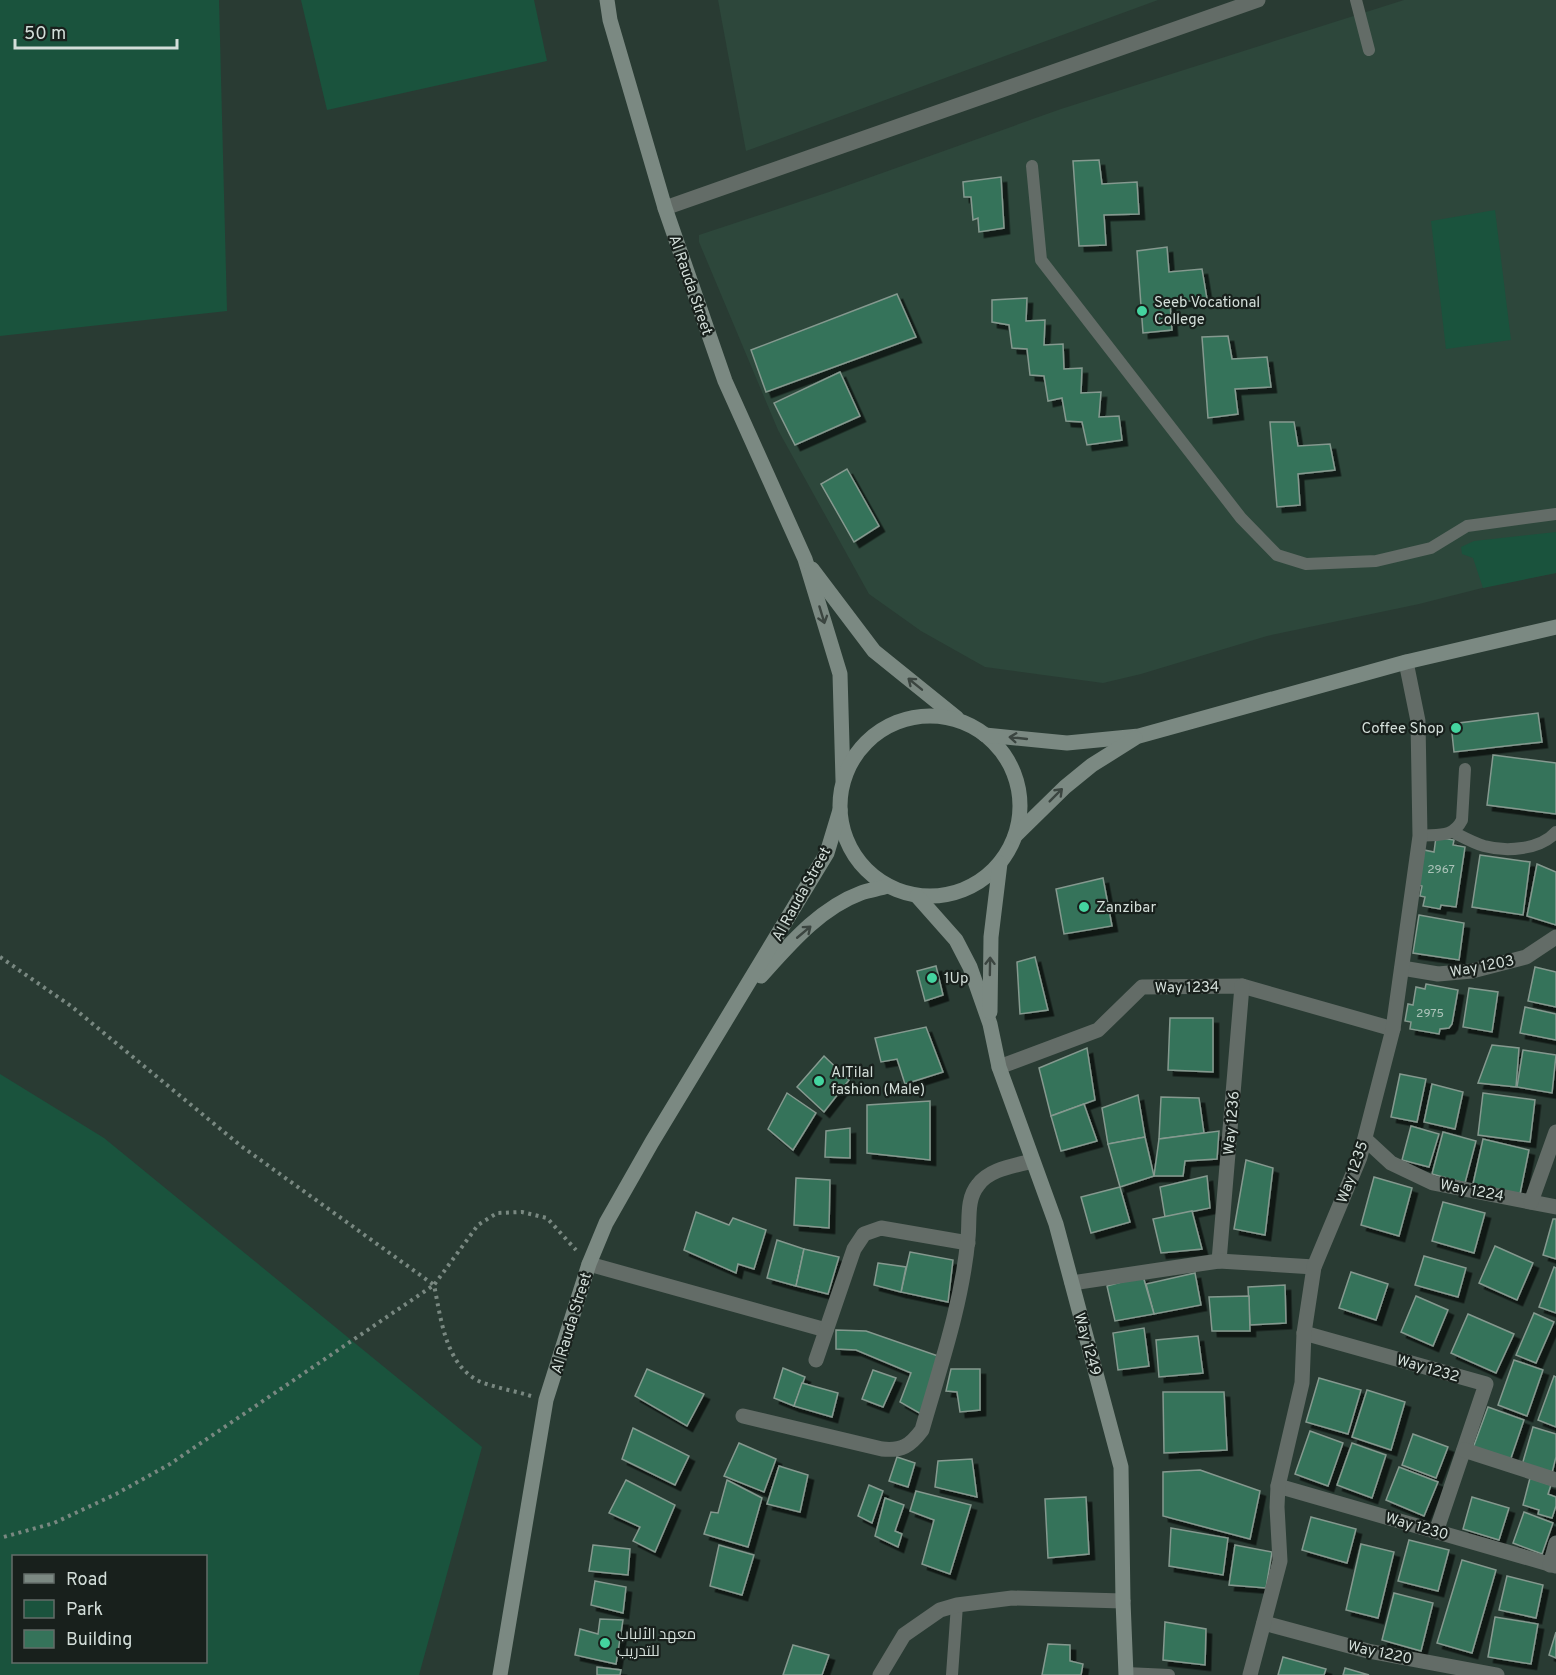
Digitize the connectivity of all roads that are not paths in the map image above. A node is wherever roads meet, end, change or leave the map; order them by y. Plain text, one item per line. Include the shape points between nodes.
1 (607, 0) edge
2 (1258, 0) edge
3 (1356, 0) edge
4 (1369, 50) dead end
5 (1032, 166) dead end
6 (665, 208) junction
7 (1556, 514) edge
8 (805, 559) junction
9 (1556, 627) edge
10 (1406, 662) junction
11 (960, 721) junction
12 (985, 735) junction
13 (1139, 736) junction
14 (1465, 769) dead end
15 (843, 780) junction
16 (840, 810) junction
17 (1556, 831) edge
18 (1454, 832) junction
19 (1015, 836) junction
20 (1420, 836) junction
21 (1000, 863) junction
22 (888, 886) junction
23 (917, 896) junction
24 (1556, 937) edge
25 (1402, 968) junction
26 (1242, 986) junction
27 (736, 1006) junction
28 (990, 1024) junction
29 (1393, 1029) junction
30 (999, 1067) junction
31 (1556, 1132) edge
32 (1365, 1139) junction
33 (1032, 1161) junction
34 (1531, 1202) junction
35 (1556, 1207) edge
36 (968, 1243) junction
37 (1219, 1261) junction
38 (589, 1264) junction
39 (1314, 1267) junction
40 (1072, 1282) junction
41 (826, 1330) junction
42 (1304, 1333) junction
43 (816, 1360) dead end
44 (743, 1416) dead end
45 (1464, 1450) junction
46 (1556, 1480) edge
47 (1278, 1486) junction
48 (1436, 1532) junction
49 (1556, 1543) edge
50 (1553, 1566) edge
51 (1123, 1601) junction
52 (957, 1605) junction
53 (1264, 1623) junction
54 (1126, 1674) edge
55 (500, 1675) edge
56 (880, 1675) edge
57 (952, 1675) edge
58 (1169, 1675) edge
59 (1250, 1675) edge
60 (1497, 1675) edge

1 - 6 main road, Al Rauda Street
2 - 6 street
3 - 4 lane
5 - 7 lane via 1041,260 1241,518 1277,555 1306,564 1376,561 1431,548 1467,526
6 - 8 main road, Al Rauda Street via 724,381
11 -> 8 main road, Al Rauda Street via 874,651
8 -> 15 main road, Al Rauda Street via 840,674
9 - 10 main road
10 - 13 main road
10 - 20 street, Way 1235 via 1418,721
11 - 12 main road
11 - 15 main road via 933,715 905,719 879,731 857,752
13 -> 12 main road via 1067,743
12 - 19 main road via 1004,755 1016,781 1020,808
19 -> 13 main road via 1092,765
14 - 18 lane via 1462,820
15 - 16 main road
16 - 22 main road via 847,841 863,867
16 - 27 main road, Al Rauda Street via 826,853
17 - 18 lane via 1542,842 1507,850 1483,846
18 - 20 lane
19 - 21 main road
20 - 25 street, Way 1235
21 - 23 main road via 977,884 948,895
28 -> 21 main road, Way 1249 via 991,937
22 - 23 main road
27 -> 22 main road, Al Rauda Street via 791,943 833,907
23 - 28 main road, Way 1249 via 956,940
24 - 25 street, Way 1203 via 1526,957 1472,970 1438,974
25 - 29 street, Way 1235
26 - 29 street, Way 1234
26 - 30 street, Way 1234 via 1142,987 1098,1030
26 - 37 street, Way 1236
27 - 38 main road, Al Rauda Street via 640,1162 606,1223
28 - 30 main road, Way 1249
29 - 32 street, Way 1235
30 - 33 main road, Way 1249
31 - 34 street
32 - 34 street, Way 1224 via 1391,1163 1433,1183
32 - 39 street, Way 1235
33 - 36 street via 993,1173 978,1184 970,1202
33 - 40 main road, Way 1249 via 1056,1224
34 - 35 street, Way 1224
36 - 41 street via 881,1228 864,1234 854,1249
36 - 44 street via 956,1315 922,1431 912,1444 895,1450 882,1449
37 - 39 street
37 - 40 street
38 - 41 street
38 - 55 main road, Al Rauda Street via 546,1400
39 - 42 street, Way 1235
40 - 51 main road, Way 1249 via 1121,1467
41 - 43 street
42 - 45 street, Way 1232 via 1486,1384
42 - 47 street, Way 1235 via 1302,1383
45 - 46 street
45 - 48 street, Way 1232
47 - 48 street, Way 1230
47 - 53 street, Way 1235 via 1280,1561
48 - 50 street, Way 1230
49 - 50 street
51 - 52 street via 1012,1598
51 - 54 main road, Way 1249
52 - 56 street via 940,1610 904,1635
52 - 57 lane
53 - 59 street, Way 1235
53 - 60 street, Way 1220 via 1368,1651
54 - 58 lane

